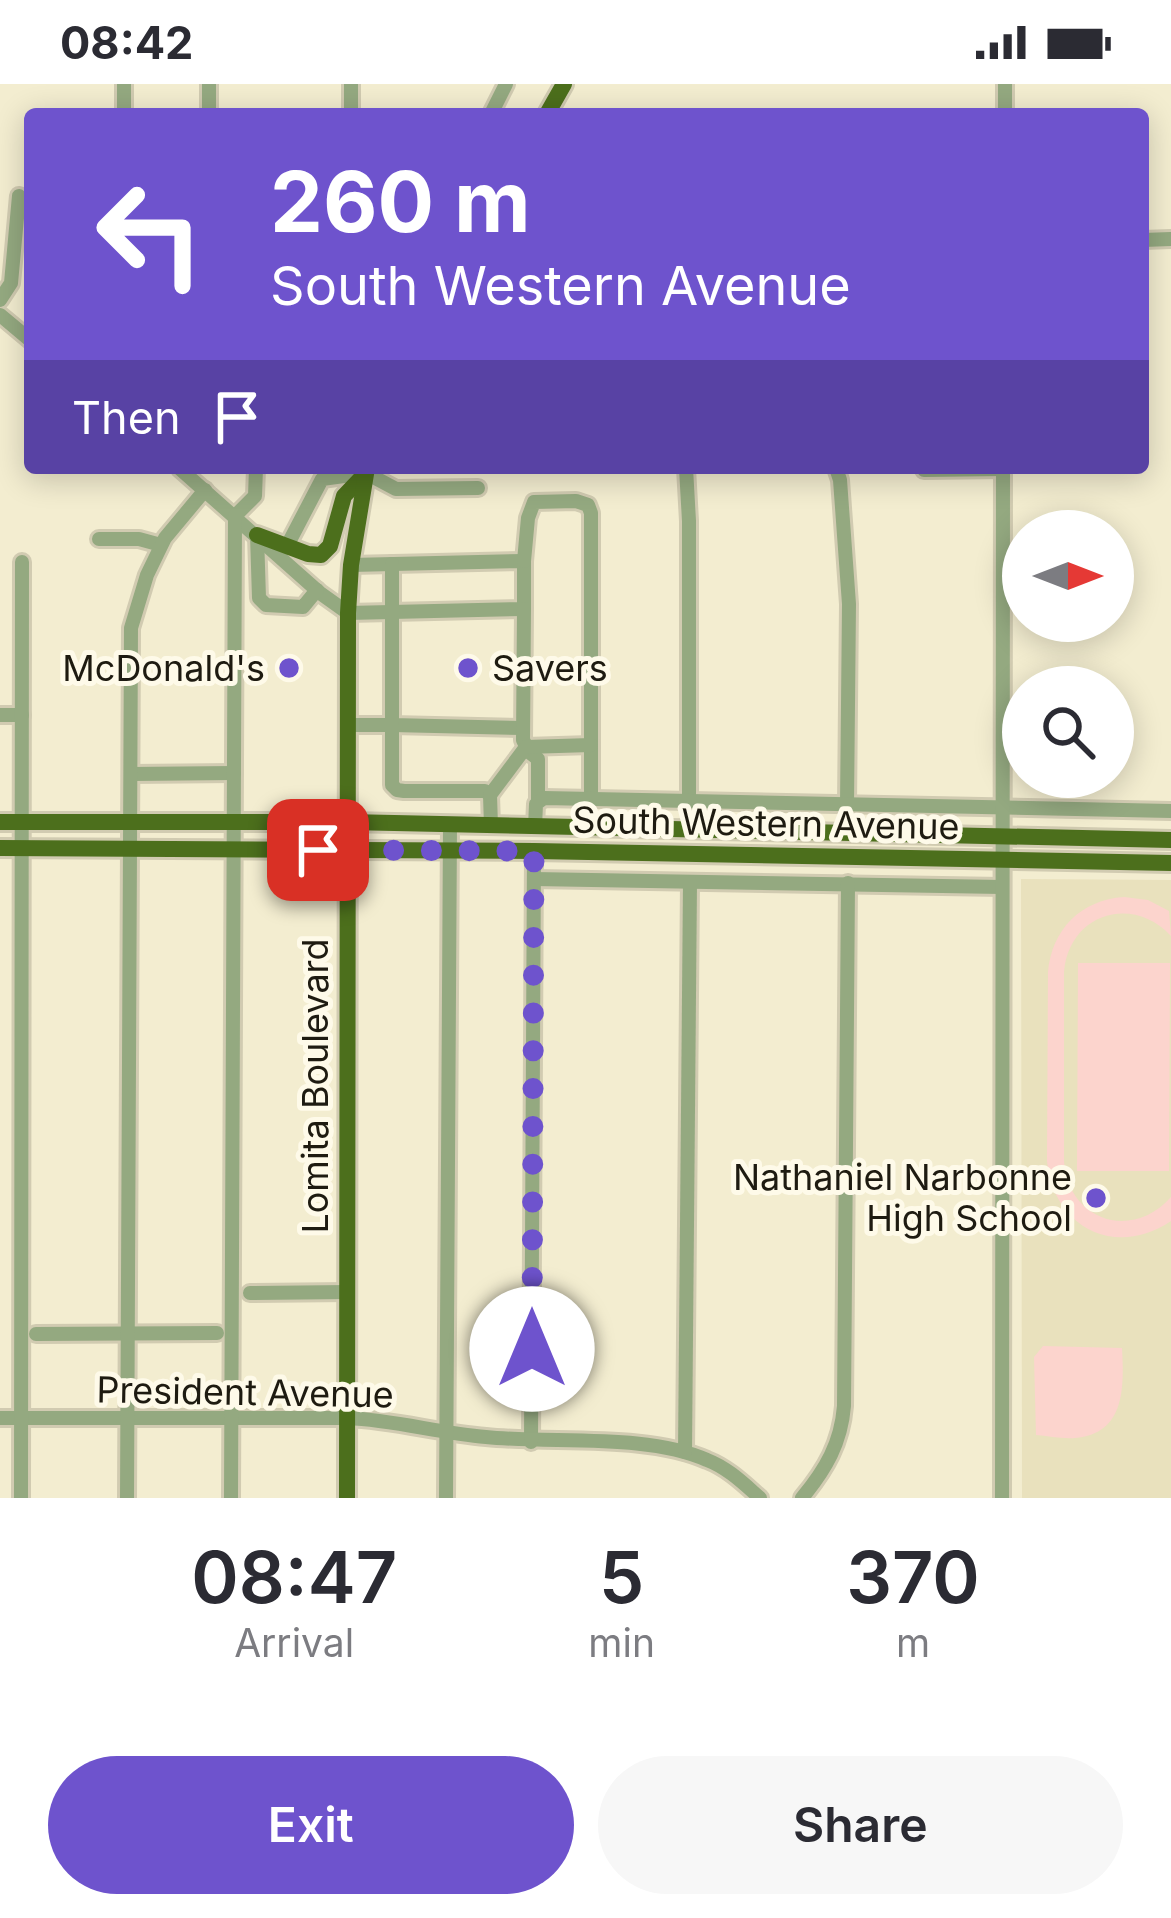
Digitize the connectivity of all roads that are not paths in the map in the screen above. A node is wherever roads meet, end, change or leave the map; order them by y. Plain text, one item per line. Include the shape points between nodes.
1 (19, 196) dead end
2 (0, 300) edge
3 (0, 315) edge
4 (24, 335) edge
5 (188, 474) edge
6 (256, 474) edge
7 (350, 474) edge
8 (364, 474) edge
9 (366, 474) edge
10 (372, 474) edge
11 (686, 474) edge
12 (838, 474) edge
13 (1003, 474) edge
14 (478, 488) dead end
15 (205, 490) junction
16 (235, 516) junction
17 (257, 535) junction
18 (99, 539) dead end
19 (161, 545) junction
20 (287, 546) junction
21 (524, 561) junction
22 (22, 562) dead end
23 (392, 564) junction
24 (351, 565) junction
25 (317, 590) junction
26 (524, 609) junction
27 (392, 612) junction
28 (348, 613) junction
29 (0, 715) edge
30 (22, 715) junction
31 (348, 725) junction
32 (392, 725) junction
33 (523, 728) junction
34 (591, 745) junction
35 (526, 747) junction
36 (234, 773) junction
37 (131, 774) junction
38 (490, 795) junction
39 (591, 799) junction
40 (538, 801) junction
41 (689, 802) junction
42 (847, 805) junction
43 (1003, 807) junction
44 (1171, 811) edge
45 (0, 822) edge
46 (22, 822) junction
47 (348, 822) junction
48 (234, 823) junction
49 (130, 824) junction
50 (450, 825) junction
51 (491, 826) junction
52 (535, 827) junction
53 (1002, 836) junction
54 (1171, 840) edge
55 (0, 848) edge
56 (22, 848) junction
57 (130, 848) junction
58 (234, 849) junction
59 (348, 850) junction
60 (450, 850) junction
61 (534, 851) junction
62 (1002, 861) junction
63 (1171, 863) edge
64 (534, 879) junction
65 (690, 881) junction
66 (848, 884) junction
67 (1002, 887) junction
68 (348, 1292) junction
69 (250, 1293) dead end
70 (218, 1333) dead end
71 (36, 1334) dead end
72 (128, 1334) junction
73 (0, 1418) edge
74 (21, 1418) junction
75 (128, 1418) junction
76 (232, 1418) junction
77 (348, 1418) junction
78 (447, 1434) junction
79 (531, 1442) junction
80 (685, 1452) junction
81 (347, 1492) edge
82 (20, 1498) edge
83 (128, 1498) edge
84 (231, 1498) edge
85 (446, 1498) edge
86 (760, 1498) edge
87 (802, 1498) edge
88 (1003, 1498) edge

1 - 2 street via 11,283
3 - 4 street
5 - 15 street
6 - 16 street via 255,496
7 - 20 street via 322,479
8 - 20 main road via 344,496 326,552
9 - 24 main road, Lomita Boulevard
10 - 14 street via 397,489
11 - 41 street
12 - 42 street via 849,604
13 - 43 street
15 - 16 street
15 - 19 street
16 - 17 street
16 - 36 street
17 - 20 main road
17 - 25 street
17 - 25 street via 259,598 303,607
18 - 19 street
19 - 37 street via 131,628
21 - 23 street
21 - 26 street
21 - 34 street via 534,502 588,505
22 - 30 street
23 - 24 street
23 - 27 street
24 - 28 main road, Lomita Boulevard
25 - 28 street
26 - 27 street
26 - 33 street
27 - 28 street
27 - 32 street
28 - 31 main road, Lomita Boulevard
29 - 30 street
30 - 46 street
31 - 32 street
31 - 47 main road, Lomita Boulevard
32 - 33 street
32 - 38 street via 397,790
33 - 35 street
34 - 35 street
34 - 39 street
35 - 38 street
35 - 40 street via 538,759
36 - 37 street
36 - 48 street
37 - 49 street
38 - 51 street
39 - 40 street, South Western Avenue
39 - 41 street, South Western Avenue
40 - 52 street, South Western Avenue
41 - 42 street, South Western Avenue
42 - 43 street, South Western Avenue
43 - 44 street, South Western Avenue
43 - 53 street
45 - 46 main road, South Western Avenue
46 - 49 main road, South Western Avenue
46 - 56 street
47 - 48 main road, South Western Avenue
47 - 50 main road, South Western Avenue
47 - 59 main road, Lomita Boulevard
48 - 49 main road, South Western Avenue
48 - 58 street
49 - 57 street
50 - 51 main road, South Western Avenue
50 - 60 street
51 - 52 main road, South Western Avenue
52 - 53 main road, South Western Avenue
53 - 54 main road, South Western Avenue
53 - 62 street
55 - 56 main road, South Western Avenue
56 - 57 main road, South Western Avenue
56 - 74 street
57 - 58 main road, South Western Avenue
57 - 72 street
58 - 59 main road, South Western Avenue
58 - 76 street
59 - 60 main road, South Western Avenue
59 - 68 main road, Lomita Boulevard
60 - 61 main road, South Western Avenue
60 - 78 street
61 - 62 main road, South Western Avenue
61 - 64 street
62 - 63 main road, South Western Avenue
62 - 67 street
64 - 65 street, South Western Avenue
64 - 79 street
65 - 66 street, South Western Avenue
65 - 80 street
66 - 67 street, South Western Avenue
66 - 87 street via 844,1406 838,1443
67 - 88 street
68 - 69 street
68 - 77 main road, Lomita Boulevard
70 - 72 street
71 - 72 street
72 - 75 street
73 - 74 street, President Avenue
74 - 75 street, President Avenue
74 - 82 street
75 - 76 street, President Avenue
75 - 83 street
76 - 77 street, President Avenue
76 - 84 street
77 - 78 street, President Avenue
77 - 81 main road, Lomita Boulevard
78 - 79 street, President Avenue
78 - 85 street
79 - 80 street, President Avenue
80 - 86 street, President Avenue via 724,1468

